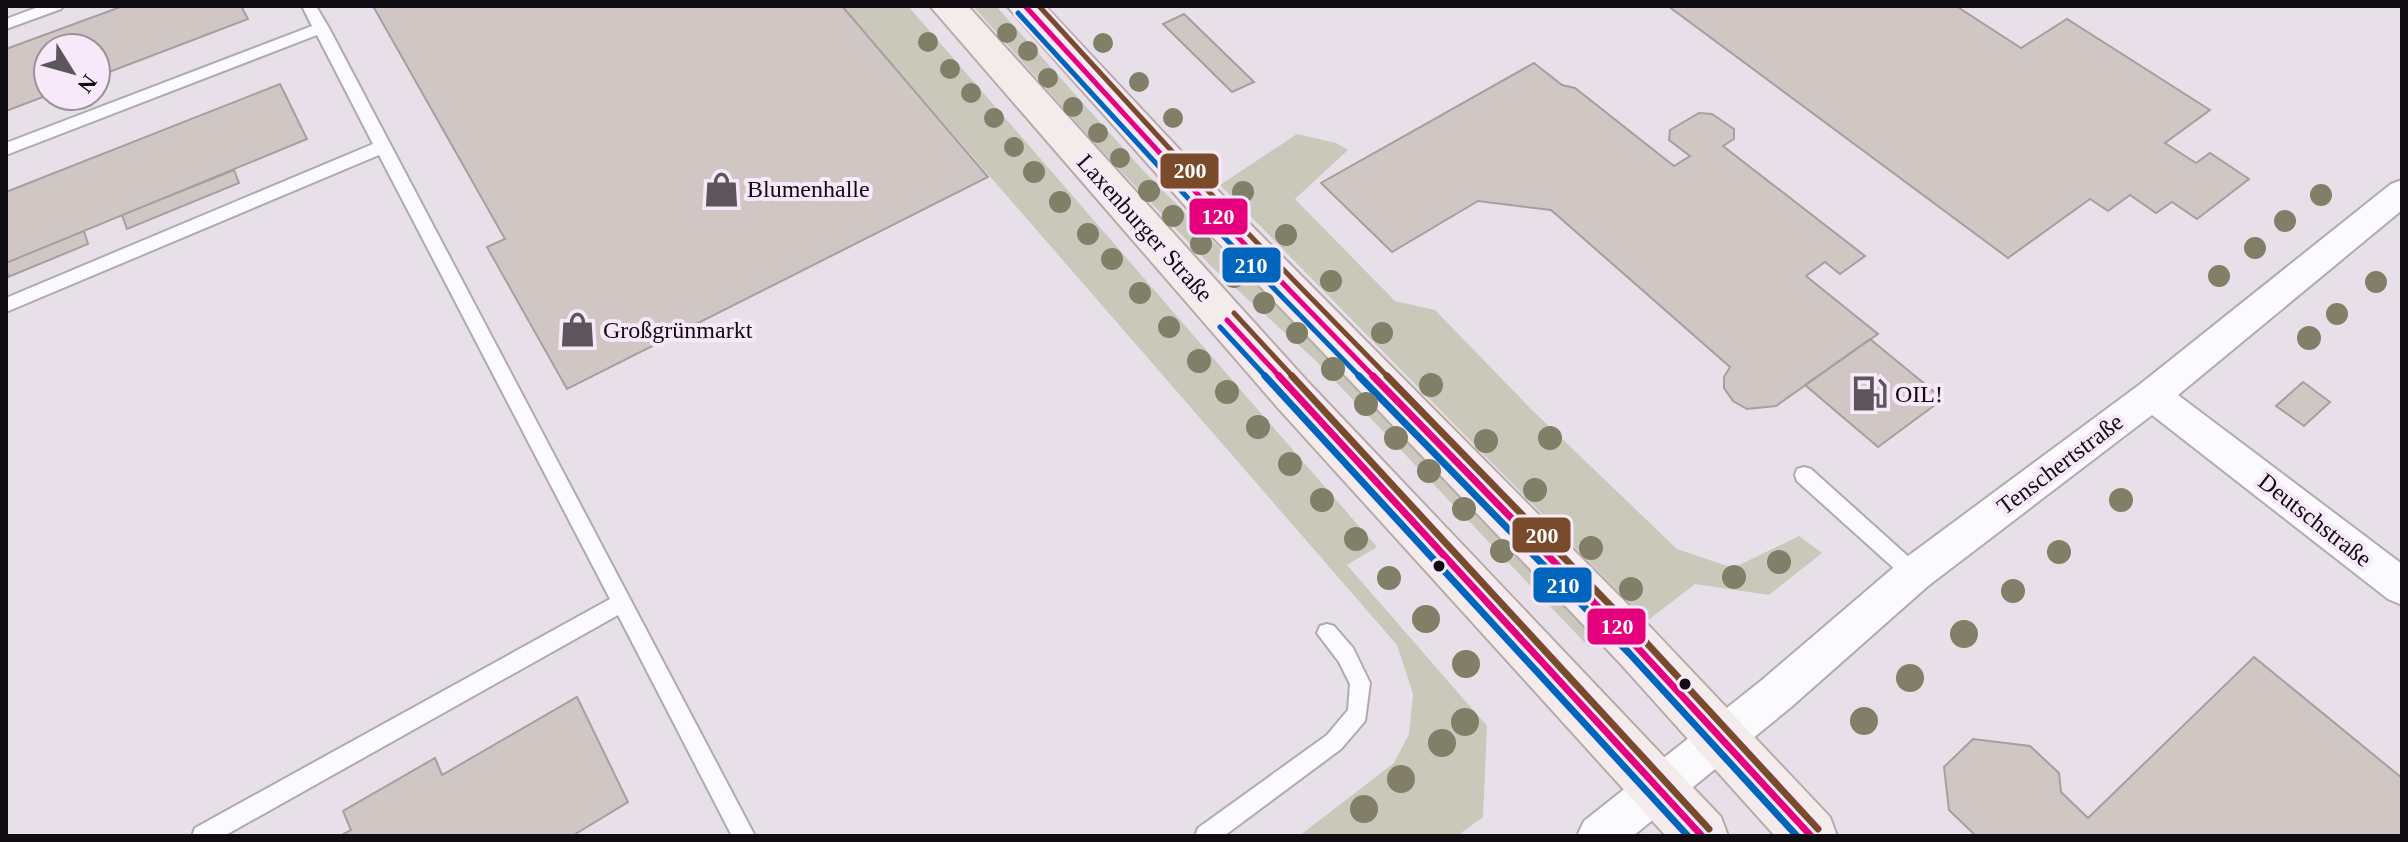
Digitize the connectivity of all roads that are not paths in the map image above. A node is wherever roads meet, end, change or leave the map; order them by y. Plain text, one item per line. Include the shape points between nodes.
1 (56, 6) edge
2 (309, 6) edge
3 (948, 6) edge
4 (1025, 6) edge
5 (6, 24) edge
6 (322, 28) junction
7 (384, 146) junction
8 (6, 149) edge
9 (2402, 192) edge
10 (6, 305) edge
11 (2152, 395) junction
12 (1804, 475) dead end
13 (1914, 574) junction
14 (2402, 587) edge
15 (623, 602) junction
16 (1327, 633) dead end
17 (1720, 738) junction
18 (1657, 788) junction
19 (736, 833) edge
20 (203, 836) edge
21 (1206, 836) edge
22 (1599, 836) edge
23 (1702, 836) edge
24 (1811, 836) edge

1 - 5 lane
2 - 6 lane
3 - 18 main road, Laxenburger Straße via 1293,395
4 - 17 main road via 1226,225
6 - 7 lane
6 - 8 lane
7 - 10 lane
7 - 15 lane
9 - 11 street, Tenschertstraße
11 - 13 street, Tenschertstraße
11 - 14 street, Deutschstraße
12 - 13 lane
13 - 17 street, Tenschertstraße
15 - 19 lane
15 - 20 lane
16 - 21 lane via 1360,683 1358,714 1334,742
17 - 18 street, Tenschertstraße
17 - 24 main road
18 - 22 street, Tenschertstraße
18 - 23 main road, Laxenburger Straße

